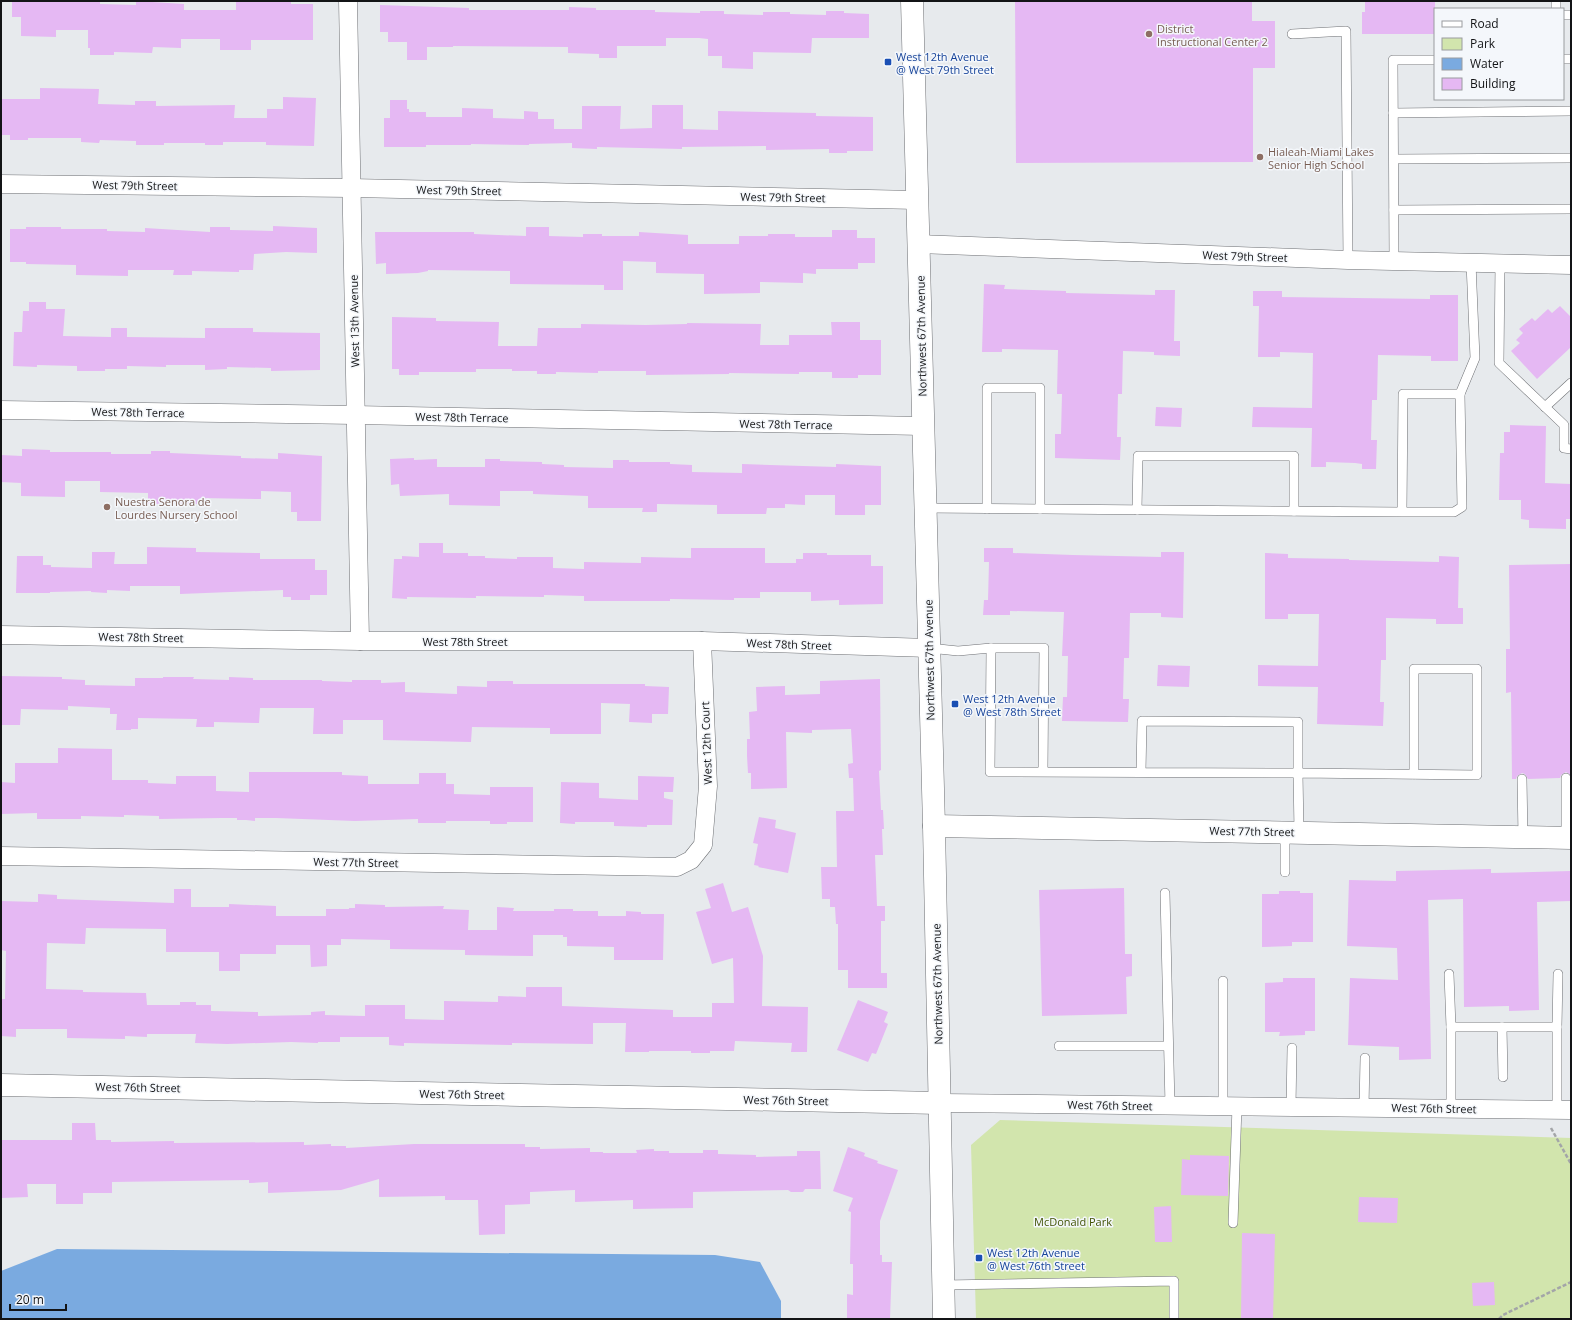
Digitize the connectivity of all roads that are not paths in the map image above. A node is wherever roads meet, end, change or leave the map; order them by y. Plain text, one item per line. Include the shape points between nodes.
1 (348, 1) edge
2 (912, 1) edge
3 (1292, 34) dead end
4 (1434, 60) edge
5 (1571, 111) edge
6 (1393, 113) junction
7 (1571, 158) edge
8 (1394, 159) junction
9 (1, 184) edge
10 (351, 188) junction
11 (917, 200) junction
12 (1571, 209) edge
13 (1394, 210) junction
14 (918, 244) junction
15 (1348, 260) junction
16 (1394, 261) junction
17 (1471, 262) junction
18 (1500, 263) junction
19 (1571, 264) edge
20 (1571, 383) edge
21 (1460, 394) junction
22 (1546, 407) junction
23 (1, 410) edge
24 (356, 415) junction
25 (923, 426) junction
26 (1571, 449) edge
27 (925, 508) junction
28 (988, 509) junction
29 (1040, 509) junction
30 (1138, 510) junction
31 (1294, 511) junction
32 (1402, 512) junction
33 (1, 635) edge
34 (360, 641) junction
35 (702, 641) junction
36 (929, 648) junction
37 (991, 648) junction
38 (1043, 772) junction
39 (1141, 772) junction
40 (1298, 773) junction
41 (1414, 775) junction
42 (1566, 778) dead end
43 (1522, 779) dead end
44 (934, 826) junction
45 (1292, 832) junction
46 (1523, 836) junction
47 (1569, 838) edge
48 (703, 845) joint
49 (1, 856) edge
50 (1285, 872) dead end
51 (1165, 893) dead end
52 (1449, 974) dead end
53 (1558, 974) dead end
54 (1223, 981) dead end
55 (1451, 1027) junction
56 (1502, 1027) junction
57 (1557, 1027) junction
58 (1059, 1046) dead end
59 (1168, 1046) junction
60 (1292, 1048) dead end
61 (1365, 1058) dead end
62 (1503, 1077) dead end
63 (1, 1085) edge
64 (940, 1103) junction
65 (1170, 1106) junction
66 (1230, 1106) junction
67 (1291, 1107) junction
68 (1364, 1108) junction
69 (1451, 1108) junction
70 (1556, 1110) edge
71 (1233, 1223) dead end
72 (943, 1285) junction
73 (944, 1319) edge
74 (1174, 1319) edge

1 - 10 street, West 13th Avenue
2 - 11 street, Northwest 67th Avenue
3 - 15 lane via 1346,31
4 - 6 lane via 1393,60
5 - 6 lane
6 - 8 lane
7 - 8 lane
8 - 13 lane
9 - 10 street, West 79th Street
10 - 11 street, West 79th Street
10 - 24 street, West 13th Avenue
11 - 14 street, Northwest 67th Avenue
12 - 13 lane
13 - 16 lane
14 - 15 street, West 79th Street
14 - 25 street, Northwest 67th Avenue
15 - 16 street, West 79th Street
16 - 17 street, West 79th Street
17 - 18 street, West 79th Street
17 - 21 lane via 1475,358
18 - 19 street, West 79th Street
18 - 22 lane via 1499,363
20 - 22 lane
21 - 32 lane via 1462,507 1454,512
21 - 32 lane via 1403,394
22 - 26 lane via 1564,425 1564,448
23 - 24 street, West 78th Terrace
24 - 25 street, West 78th Terrace
24 - 34 street, West 13th Avenue
25 - 27 street, Northwest 67th Avenue
27 - 28 lane
27 - 36 street, Northwest 67th Avenue
28 - 29 lane
28 - 29 lane via 987,388 1040,388
29 - 30 lane
30 - 31 lane
30 - 31 lane via 1138,456 1294,456
31 - 32 lane
33 - 34 street, West 78th Street
34 - 35 street, West 78th Street
35 - 36 street, West 78th Street
35 - 48 street, West 12th Court via 708,786
36 - 37 lane via 958,651
36 - 44 street, Northwest 67th Avenue
37 - 38 lane via 990,772
37 - 38 lane via 1044,648
38 - 39 lane
39 - 40 lane
39 - 40 lane via 1142,721 1298,722
40 - 41 lane
40 - 45 lane
41 - 41 lane via 1477,774 1477,669 1414,669
42 - 47 lane
43 - 46 lane
44 - 45 street, West 77th Street
44 - 64 street, Northwest 67th Avenue
45 - 46 street, West 77th Street
45 - 50 lane
46 - 47 street, West 77th Street
48 - 49 street, West 77th Street via 691,860 677,867
51 - 59 lane
52 - 55 lane
53 - 57 lane
54 - 66 lane
55 - 56 lane
55 - 69 lane
56 - 57 lane
56 - 62 lane
57 - 70 lane
58 - 59 lane
59 - 65 lane
60 - 67 lane
61 - 68 lane
63 - 64 street, West 76th Street
64 - 65 street, West 76th Street
64 - 72 street, Northwest 67th Avenue
65 - 66 street, West 76th Street
66 - 67 street, West 76th Street
66 - 71 lane
67 - 68 street, West 76th Street
68 - 69 street, West 76th Street
69 - 70 street, West 76th Street
72 - 73 street, Northwest 67th Avenue
72 - 74 lane via 1174,1281

